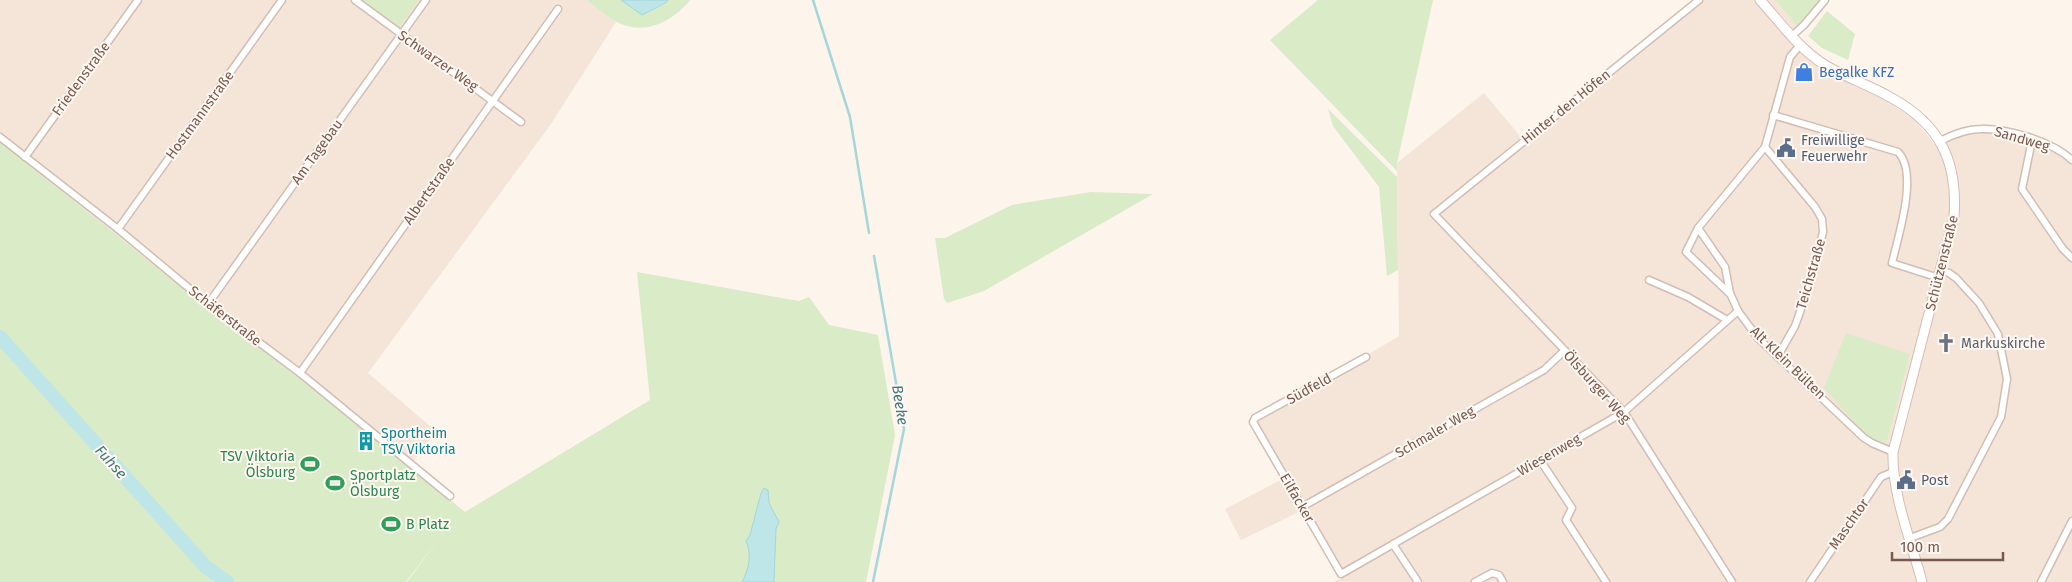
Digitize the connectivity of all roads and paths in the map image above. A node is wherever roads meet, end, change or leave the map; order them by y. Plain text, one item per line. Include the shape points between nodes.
1 (138, 0) edge
2 (282, 0) edge
3 (355, 0) edge
4 (426, 0) edge
5 (1699, 0) edge
6 (1760, 0) edge
7 (1825, 0) edge
8 (558, 9) dead end
9 (401, 35) junction
10 (1792, 36) junction
11 (1800, 45) junction
12 (494, 100) junction
13 (1773, 115) junction
14 (521, 122) dead end
15 (0, 137) edge
16 (2032, 140) junction
17 (1940, 141) junction
18 (1765, 147) junction
19 (25, 157) junction
20 (2072, 160) edge
21 (1434, 214) joint
22 (1698, 228) junction
23 (118, 229) junction
24 (2072, 258) edge
25 (1940, 274) junction
26 (1650, 280) dead end
27 (1730, 293) junction
28 (208, 304) junction
29 (1738, 311) junction
30 (1727, 320) junction
31 (1564, 351) junction
32 (1778, 356) junction
33 (1366, 357) dead end
34 (300, 373) junction
35 (1624, 412) junction
36 (1253, 422) joint
37 (1893, 452) junction
38 (1540, 460) junction
39 (1893, 472) junction
40 (450, 496) dead end
41 (1302, 508) junction
42 (2072, 521) edge
43 (1910, 538) junction
44 (1393, 544) junction
45 (1341, 574) joint
46 (1418, 582) edge
47 (1475, 582) edge
48 (1503, 582) edge
49 (1606, 582) edge
50 (1732, 582) edge
51 (1810, 582) edge
52 (1922, 582) edge
53 (2041, 582) edge

1 - 19 street, Friedenstraße
2 - 23 street, Hostmannstraße
3 - 9 street, Schwarzer Weg
4 - 9 street, Am Tagebau
5 - 21 street, Hinter den Höfen
6 - 10 street, Schützenstraße
7 - 10 street
8 - 12 street, Albertstraße
9 - 12 street, Schwarzer Weg
9 - 28 street, Am Tagebau
10 - 11 street, Schützenstraße
11 - 13 street via 1790,57
11 - 17 street, Schützenstraße via 1825,65 1913,111
12 - 14 street, Schwarzer Weg
12 - 34 street, Albertstraße
13 - 18 street
13 - 25 street via 1898,152 1907,165 1905,208 1892,263
15 - 19 street, Schäferstraße
16 - 17 street, Sandweg via 2005,131 1981,129
16 - 20 street, Sandweg via 2053,146
16 - 24 street via 2022,189
17 - 25 street, Schützenstraße via 1949,159 1956,194
18 - 22 street
18 - 32 street, Teichstraße via 1816,207 1822,218 1823,232 1795,326
19 - 23 street, Schäferstraße
21 - 31 street, Ölsburger Weg
22 - 27 street, Alt Klein Bülten via 1724,267
22 - 27 street via 1686,252
23 - 28 street, Schäferstraße
25 - 37 street, Schützenstraße
25 - 43 street via 1949,272 1979,303 1998,334 2007,379 2001,418 1948,519 1940,527
26 - 30 street
27 - 29 street, Alt Klein Bülten
28 - 34 street, Schäferstraße
29 - 30 street, Wiesenweg
29 - 32 street, Alt Klein Bülten via 1758,338
30 - 35 street, Wiesenweg
31 - 35 street, Ölsburger Weg
31 - 41 street, Schmaler Weg via 1544,370
32 - 37 street, Alt Klein Bülten via 1864,438
33 - 36 street, Südfeld
34 - 40 street, Schäferstraße
35 - 38 street, Wiesenweg
35 - 50 street, Ölsburger Weg
36 - 41 street, Eilfacker
37 - 39 street, Schützenstraße
38 - 44 street, Wiesenweg
38 - 49 street via 1572,508 1566,520
39 - 43 street, Schützenstraße
39 - 51 street, Maschtor via 1881,477
41 - 45 street, Eilfacker
42 - 53 street
43 - 52 street, Schützenstraße
44 - 45 street, Wiesenweg
44 - 46 street
47 - 48 street via 1492,572

